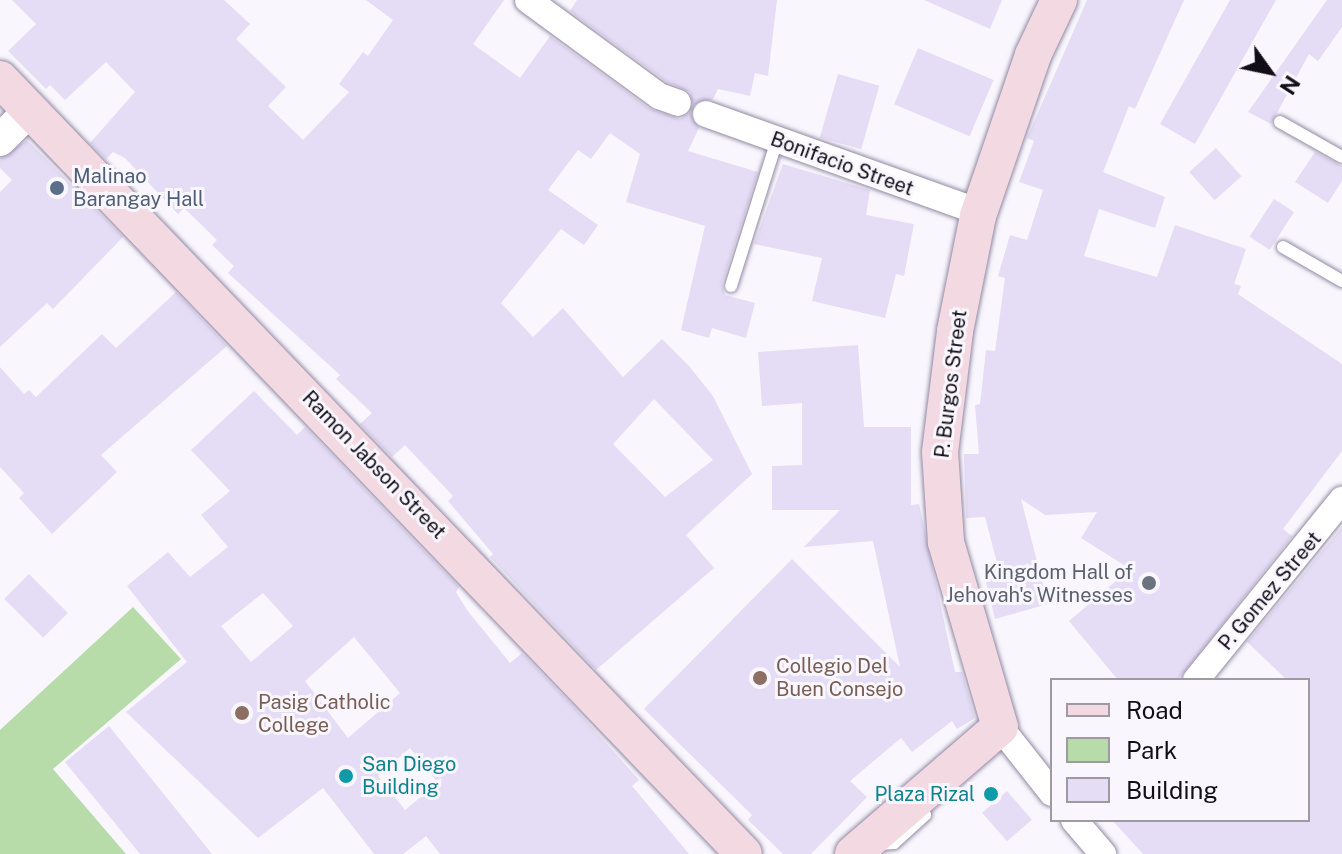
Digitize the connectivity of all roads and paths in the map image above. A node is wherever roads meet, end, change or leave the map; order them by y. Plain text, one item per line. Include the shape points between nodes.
1 (528, 0) edge
2 (1059, 0) edge
3 (0, 79) edge
4 (678, 103) dead end
5 (30, 110) junction
6 (706, 114) dead end
7 (1280, 122) dead end
8 (0, 140) edge
9 (777, 140) junction
10 (1342, 157) edge
11 (979, 212) junction
12 (1283, 247) dead end
13 (1342, 281) edge
14 (731, 286) dead end
15 (1342, 500) edge
16 (1198, 678) edge
17 (1000, 727) junction
18 (1050, 790) edge
19 (933, 808) dead end
20 (1076, 822) edge
21 (861, 847) edge
22 (744, 854) edge
23 (1103, 854) edge

1 - 4 street via 659,96
2 - 11 main road, P. Burgos Street via 1033,55
3 - 5 main road, Ramon Jabson Street
5 - 8 street
5 - 22 main road, Ramon Jabson Street
6 - 9 street, Bonifacio Street
7 - 10 lane
9 - 11 street, Bonifacio Street
9 - 14 lane
11 - 17 main road, P. Burgos Street via 955,331 940,452 946,542
12 - 13 lane
15 - 16 street, P. Gomez Street
17 - 18 street
17 - 21 main road via 946,784
19 - 21 lane via 894,843
20 - 23 street

